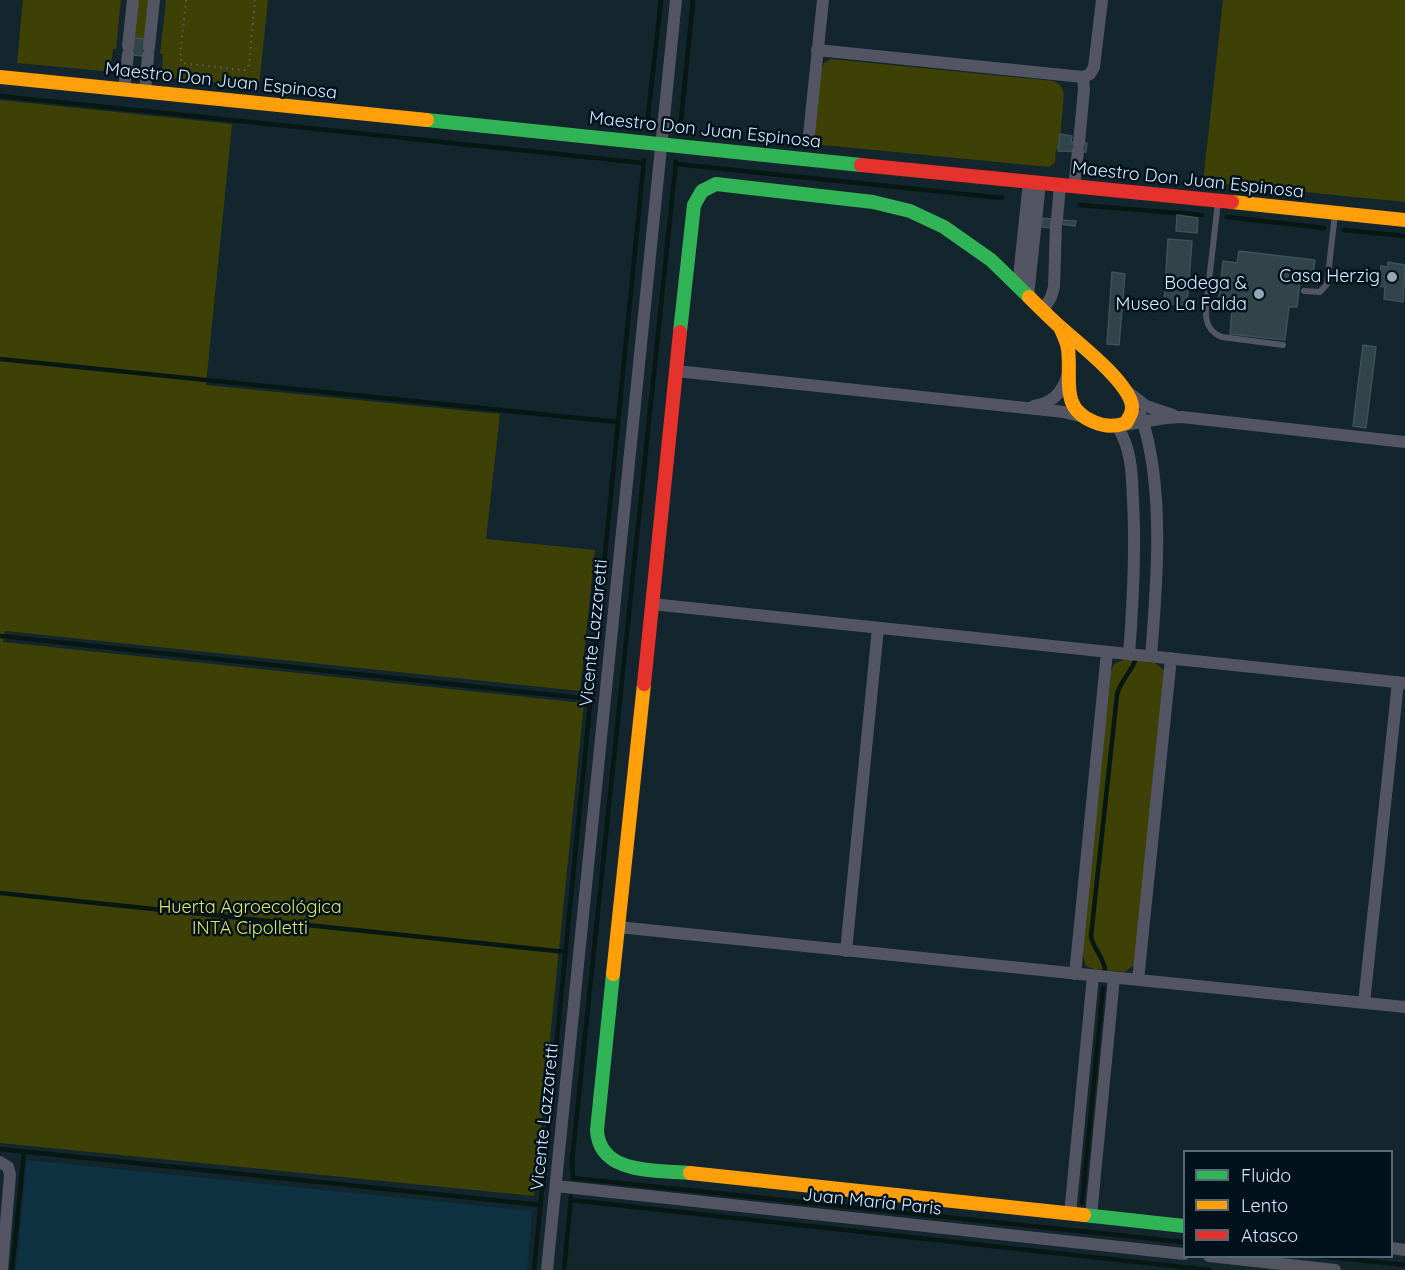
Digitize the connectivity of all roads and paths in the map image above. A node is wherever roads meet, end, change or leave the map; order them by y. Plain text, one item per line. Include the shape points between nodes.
1 (133, 0) edge
2 (154, 0) edge
3 (186, 0) edge
4 (255, 0) edge
5 (676, 0) edge
6 (823, 0) edge
7 (1102, 0) edge
8 (818, 50) junction
9 (0, 77) edge
10 (1083, 77) junction
11 (124, 89) junction
12 (145, 91) junction
13 (809, 135) dead end
14 (662, 144) junction
15 (1034, 183) junction
16 (1067, 186) junction
17 (1218, 201) junction
18 (1335, 213) junction
19 (1405, 220) edge
20 (1023, 291) junction
21 (1304, 291) dead end
22 (1043, 310) junction
23 (1060, 327) junction
24 (1283, 345) dead end
25 (676, 370) junction
26 (1067, 377) junction
27 (1128, 395) junction
28 (1024, 408) junction
29 (1189, 418) junction
30 (1088, 419) junction
31 (1143, 422) junction
32 (1117, 426) junction
33 (1405, 442) edge
34 (652, 604) junction
35 (878, 628) junction
36 (1107, 652) junction
37 (1129, 654) junction
38 (1151, 656) junction
39 (1171, 658) junction
40 (1401, 683) edge
41 (618, 927) junction
42 (846, 951) junction
43 (1075, 974) junction
44 (1093, 976) junction
45 (1114, 978) junction
46 (1138, 980) junction
47 (1364, 1003) junction
48 (1405, 1007) edge
49 (0, 1162) edge
50 (556, 1186) junction
51 (1070, 1214) junction
52 (1091, 1216) junction
53 (1183, 1226) edge
54 (1183, 1254) edge
55 (1225, 1264) edge
56 (2, 1270) edge
57 (547, 1270) edge
58 (1335, 1270) edge

1 - 11 street
2 - 12 street
3 - 4 path via 182,63 241,70 249,64
5 - 14 street, Vicente Lazzaretti
6 - 8 street
7 - 10 street via 1094,67
8 - 10 street
8 - 13 street
9 - 11 street, Maestro Don Juan Espinosa
10 - 16 street via 1078,147
11 - 12 street, Maestro Don Juan Espinosa
12 - 14 street, Maestro Don Juan Espinosa
14 - 15 street, Maestro Don Juan Espinosa
14 - 50 street, Vicente Lazzaretti
15 - 16 street, Maestro Don Juan Espinosa
15 - 20 street
16 - 17 street, Maestro Don Juan Espinosa
16 - 22 street via 1056,221 1054,288
17 - 18 street, Maestro Don Juan Espinosa
17 - 24 lane via 1206,307 1209,327 1222,337
18 - 19 street, Maestro Don Juan Espinosa
18 - 21 lane via 1327,284 1320,292
20 - 22 street
20 - 25 street via 964,240 910,211 861,200 713,184 700,191 694,206
22 - 23 street
23 - 26 street via 1068,347
23 - 27 street via 1083,345
25 - 28 street
25 - 34 street
26 - 28 street via 1051,400
26 - 30 street via 1071,399
27 - 29 street via 1146,406
27 - 31 street
27 - 32 street via 1132,411 1129,419
28 - 30 street
29 - 31 street
29 - 33 street
30 - 32 street
31 - 32 street
31 - 38 street via 1153,462 1156,524
32 - 37 street via 1130,458 1134,516
34 - 35 street
34 - 41 street
35 - 36 street
35 - 42 street
36 - 37 street
36 - 43 street
37 - 38 street
38 - 39 street
39 - 40 street
39 - 46 street
40 - 47 street
41 - 42 street
41 - 51 street via 597,1136 600,1149 609,1160 630,1167
42 - 43 street
43 - 44 street
44 - 45 street
44 - 51 street
45 - 46 street
45 - 52 street
46 - 47 street
47 - 48 street
49 - 56 street via 8,1167 10,1175
50 - 54 street, Juan María Paris
50 - 57 street, Vicente Lazzaretti
51 - 52 street
52 - 53 street
55 - 58 street

